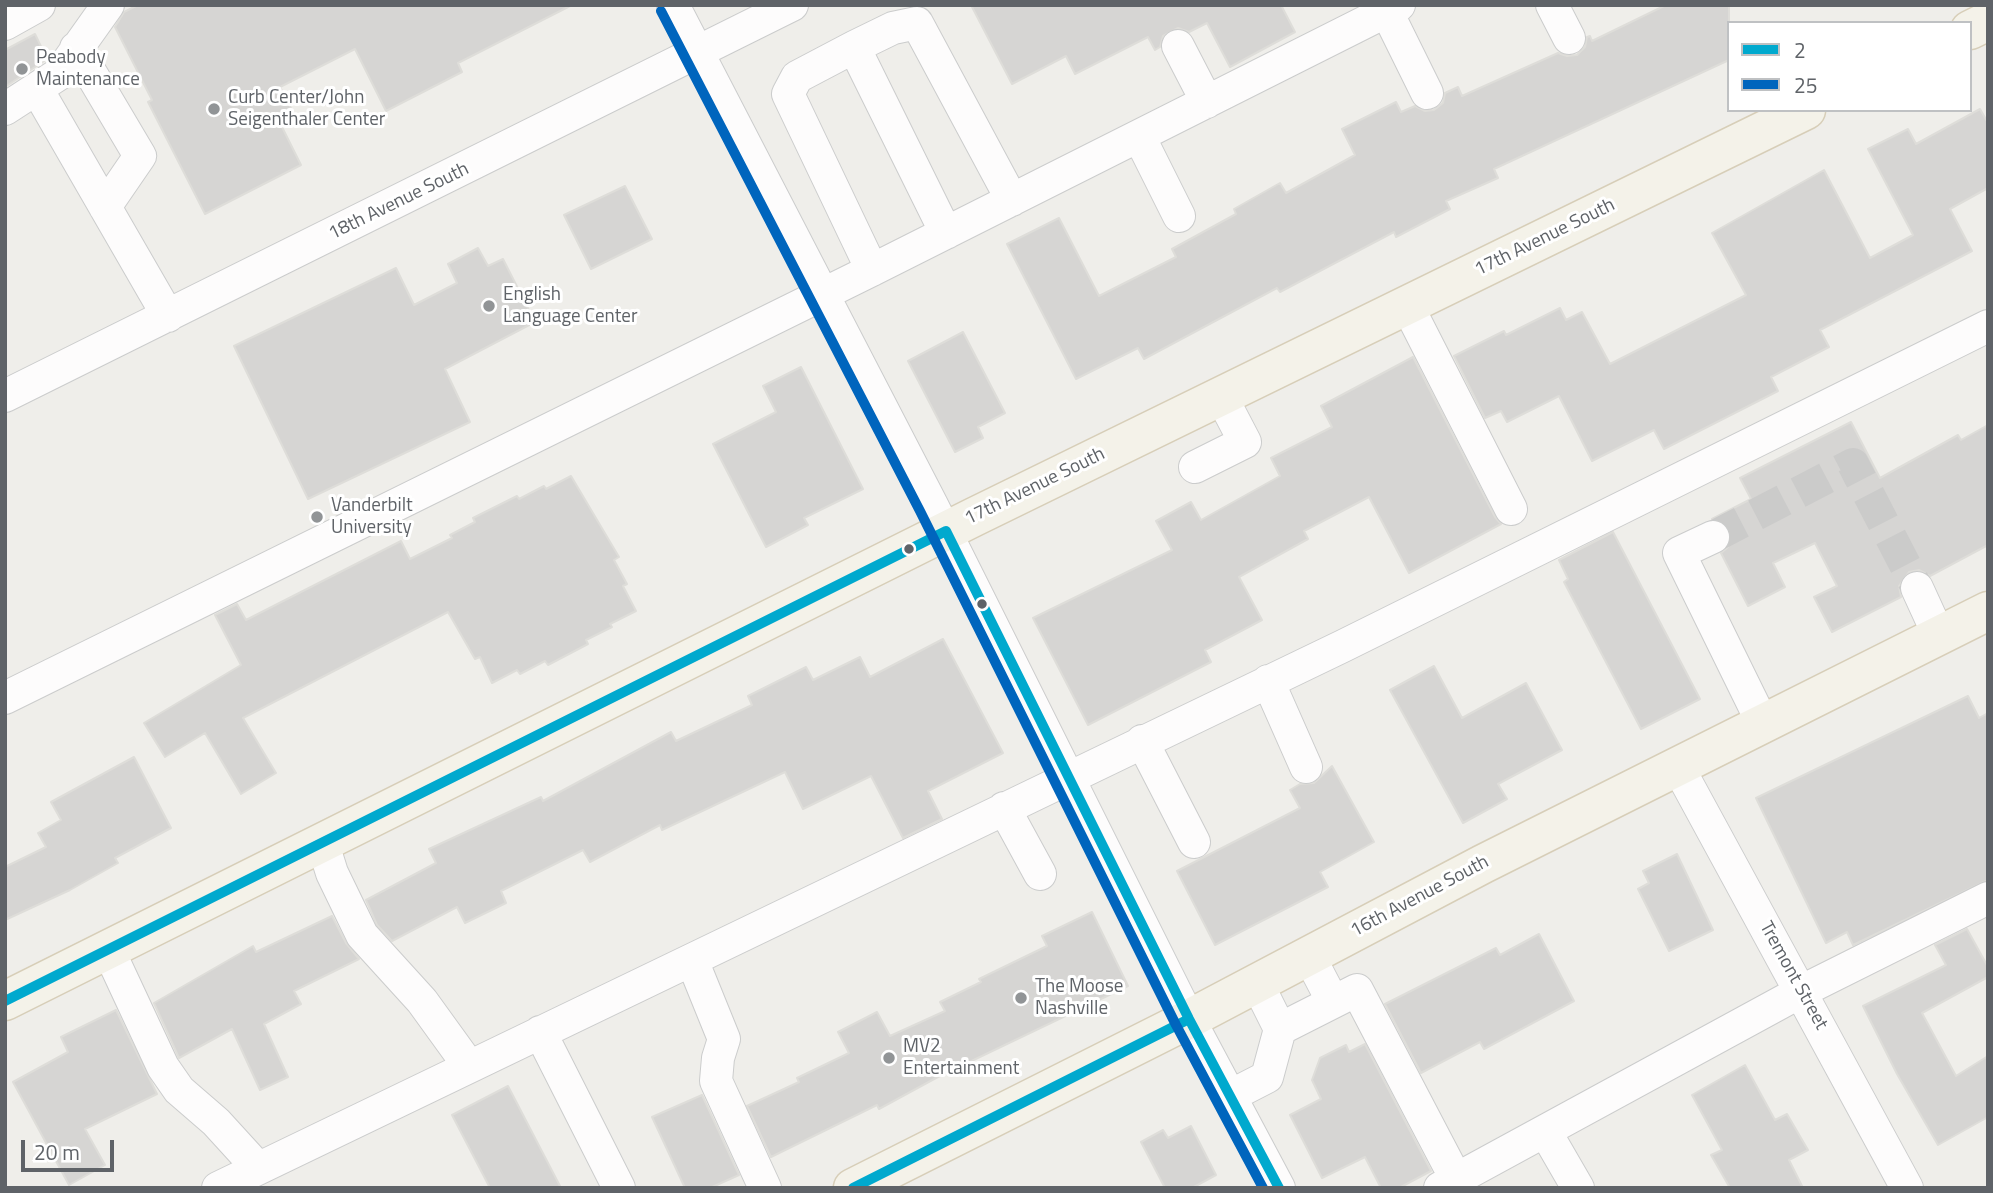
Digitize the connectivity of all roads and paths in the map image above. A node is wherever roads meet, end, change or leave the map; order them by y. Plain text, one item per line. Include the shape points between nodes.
1 (40, 5) edge
2 (673, 5) edge
3 (792, 5) edge
4 (1552, 5) edge
5 (1393, 8) edge
6 (104, 9) edge
7 (1988, 21) edge
8 (5, 23) edge
9 (1972, 29) edge
10 (1569, 38) dead end
11 (1178, 46) dead end
12 (854, 47) junction
13 (76, 48) junction
14 (699, 54) junction
15 (37, 89) junction
16 (1427, 93) dead end
17 (1207, 102) junction
18 (5, 109) edge
19 (1801, 112) edge
20 (1139, 136) junction
21 (1012, 200) junction
22 (105, 207) junction
23 (1179, 216) dead end
24 (946, 233) junction
25 (872, 270) junction
26 (823, 294) junction
27 (1407, 305) junction
28 (168, 316) junction
29 (1988, 326) edge
30 (5, 396) edge
31 (1221, 396) junction
32 (1195, 467) dead end
33 (1511, 509) dead end
34 (946, 531) junction
35 (1713, 537) tunnel mouth
36 (1917, 588) tunnel mouth
37 (1988, 611) edge
38 (1939, 636) junction
39 (1268, 681) junction
40 (5, 698) edge
41 (1763, 724) junction
42 (1142, 741) junction
43 (1677, 765) junction
44 (1306, 767) dead end
45 (1068, 776) junction
46 (1004, 808) junction
47 (322, 841) junction
48 (1194, 842) dead end
49 (1040, 874) dead end
50 (1988, 898) edge
51 (108, 949) junction
52 (1309, 956) junction
53 (692, 960) junction
54 (1257, 983) junction
55 (1801, 990) junction
56 (5, 1001) edge
57 (1333, 1002) junction
58 (1189, 1019) junction
59 (1280, 1029) junction
60 (540, 1032) junction
61 (469, 1066) junction
62 (1230, 1096) junction
63 (1545, 1131) junction
64 (258, 1168) junction
65 (1448, 1183) edge
66 (219, 1188) edge
67 (619, 1188) edge
68 (765, 1188) edge
69 (853, 1188) edge
70 (1279, 1188) edge
71 (1577, 1188) edge
72 (1907, 1188) edge

1 - 8 street
2 - 14 street
3 - 14 street, 18th Avenue South
4 - 10 street
5 - 16 street
5 - 17 street
6 - 13 street
7 - 9 main road
11 - 17 street
12 - 21 street via 893,28 917,23
12 - 24 street
12 - 25 street via 797,76 788,93
13 - 15 street via 59,74
13 - 22 street via 140,156
14 - 26 street
14 - 28 street, 18th Avenue South
15 - 18 street
15 - 22 street
17 - 20 street
19 - 27 main road, 17th Avenue South
20 - 21 street
20 - 23 street
21 - 24 street
22 - 28 street
24 - 25 street
25 - 26 street
26 - 34 street
26 - 40 street
27 - 31 main road, 17th Avenue South
27 - 33 street
28 - 30 street, 18th Avenue South
29 - 39 street
31 - 32 street via 1245,442
31 - 34 main road, 17th Avenue South
34 - 45 street
34 - 47 main road, 17th Avenue South
35 - 41 street via 1679,553
36 - 38 street
37 - 38 main road, 16th Avenue South
38 - 41 main road, 16th Avenue South
39 - 42 street
39 - 44 street
41 - 43 main road, 16th Avenue South
42 - 45 street
42 - 48 street
43 - 52 main road, 16th Avenue South
43 - 55 street, Tremont Street
45 - 46 street
45 - 58 street
46 - 49 street
46 - 53 street
47 - 51 main road, 17th Avenue South
47 - 61 street via 362,935 422,1001
50 - 55 street
51 - 56 main road, 17th Avenue South
51 - 64 street via 179,1090
52 - 54 main road, 16th Avenue South
52 - 57 street
53 - 60 street
53 - 68 street via 724,1039 716,1080
54 - 58 main road, 16th Avenue South
54 - 59 street
55 - 63 street
55 - 72 street, Tremont Street
57 - 59 street
57 - 65 street via 1357,990
58 - 62 street
58 - 69 main road, 16th Avenue South
59 - 62 street via 1267,1077
60 - 61 street
60 - 67 street
61 - 64 street
62 - 70 street
63 - 65 street
63 - 71 street
64 - 66 street

